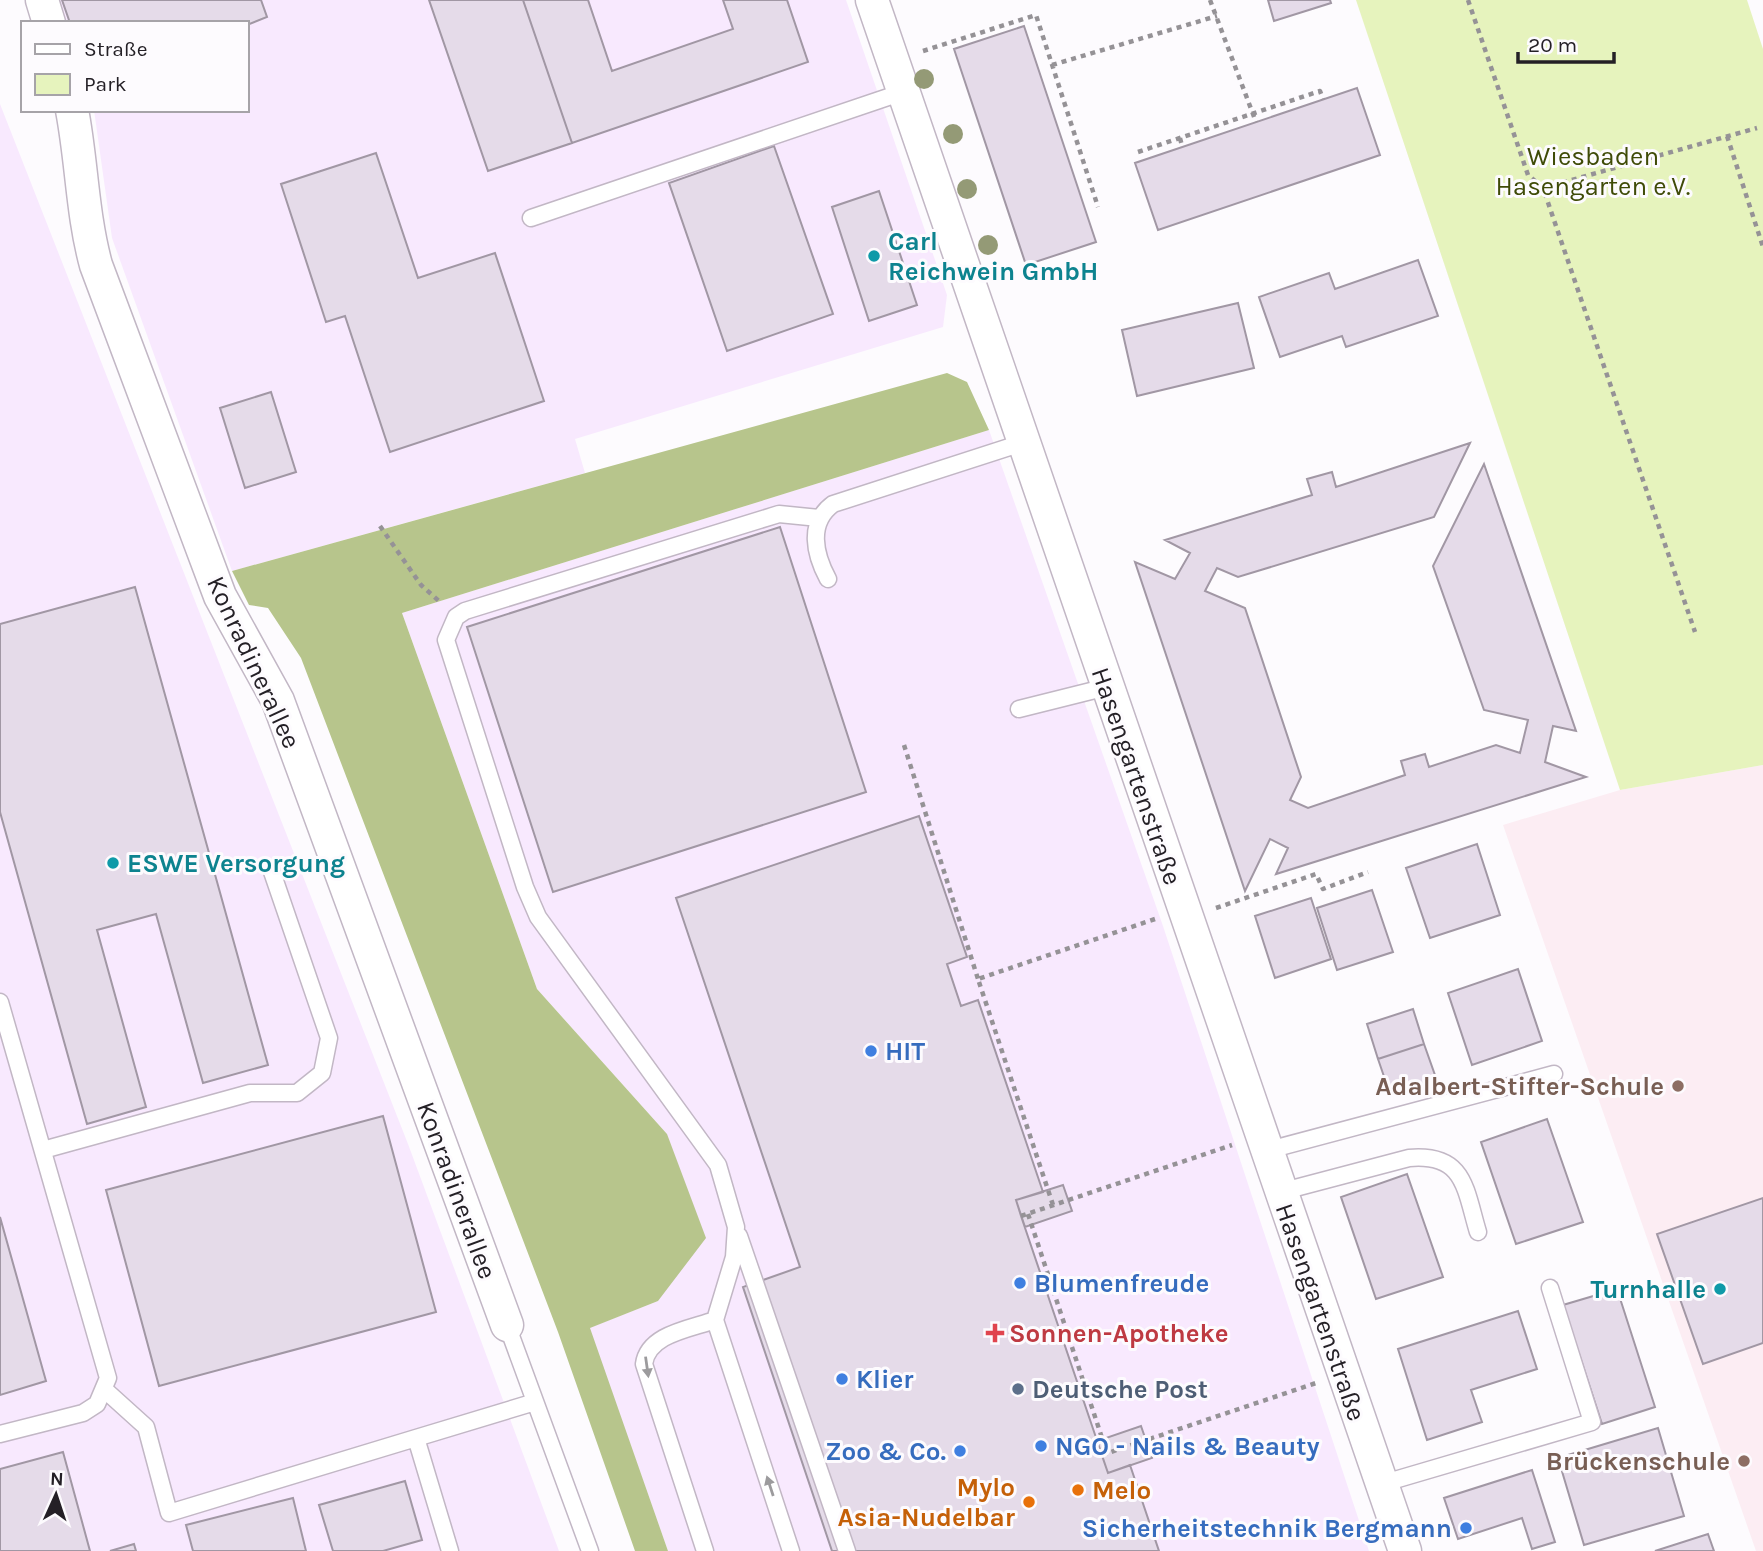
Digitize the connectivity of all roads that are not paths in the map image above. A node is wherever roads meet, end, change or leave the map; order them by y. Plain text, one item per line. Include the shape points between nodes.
1 (42, 0) edge
2 (872, 0) edge
3 (48, 21) edge
4 (903, 92) junction
5 (72, 112) edge
6 (531, 218) dead end
7 (1025, 442) junction
8 (819, 518) junction
9 (828, 579) dead end
10 (1107, 687) junction
11 (1019, 709) dead end
12 (271, 869) dead end
13 (0, 1002) edge
14 (1554, 1074) dead end
15 (1263, 1143) junction
16 (43, 1150) junction
17 (1280, 1192) junction
18 (736, 1227) junction
19 (1478, 1232) dead end
20 (1550, 1288) dead end
21 (715, 1320) junction
22 (507, 1325) joint
23 (105, 1390) junction
24 (535, 1402) junction
25 (0, 1434) edge
26 (416, 1438) junction
27 (1381, 1484) junction
28 (450, 1551) edge
29 (590, 1551) edge
30 (705, 1551) edge
31 (792, 1551) edge
32 (847, 1551) edge
33 (1405, 1551) edge

1 - 3 street
2 - 4 street, Hasengartenstraße
4 - 6 lane
4 - 7 street, Hasengartenstraße
5 - 22 street, Konradinerallee via 86,230 96,265 220,596 278,701
7 - 8 lane via 841,500
7 - 10 street, Hasengartenstraße
8 - 9 lane via 816,542
8 - 18 lane via 779,514 466,611 456,617 446,640 538,917 704,1142 718,1165
10 - 11 lane
10 - 15 street, Hasengartenstraße
12 - 16 lane via 329,1038 322,1073 297,1093 250,1093
13 - 16 lane
14 - 15 lane
15 - 17 street, Hasengartenstraße
16 - 23 lane via 107,1368
17 - 19 lane via 1427,1156 1447,1161 1460,1175
17 - 27 street, Hasengartenstraße
18 - 21 lane via 734,1257
18 - 32 lane
20 - 27 lane via 1592,1422
21 -> 30 lane via 655,1342 646,1352 644,1364
31 -> 21 lane
22 - 24 lane
23 - 25 lane via 97,1404 83,1413
23 - 26 lane via 146,1427 169,1513
24 - 26 lane
24 - 29 lane
26 - 28 lane
27 - 33 street, Hasengartenstraße

